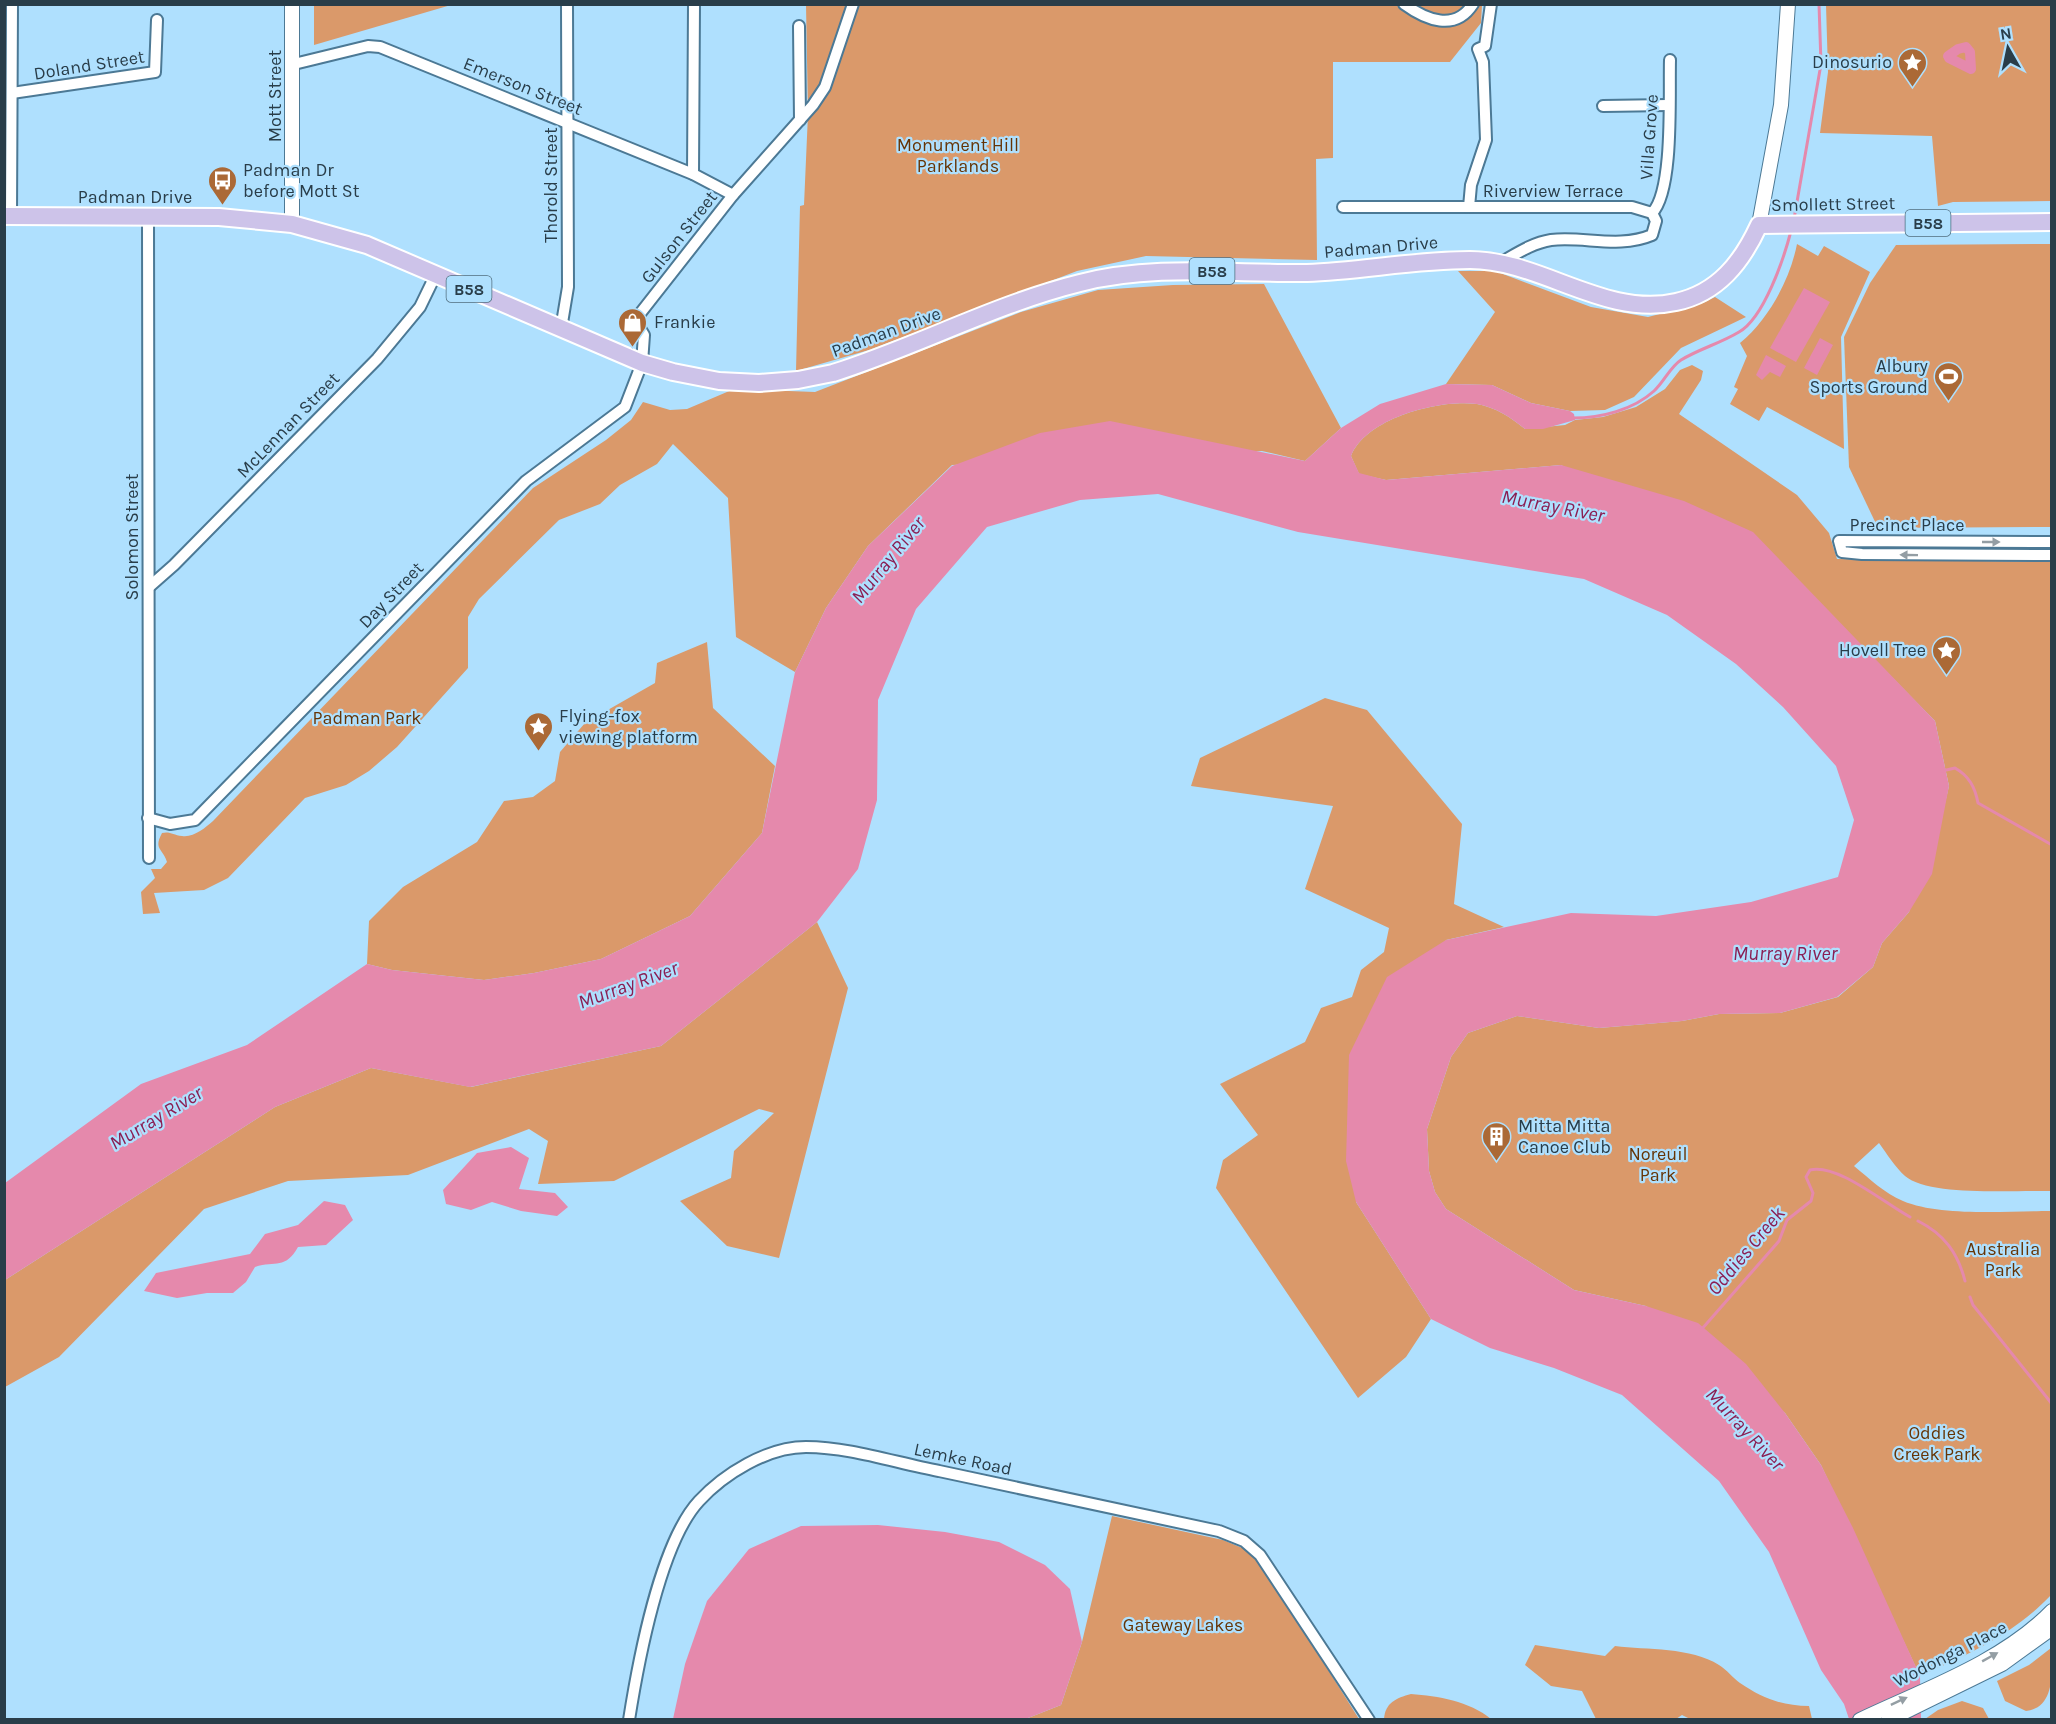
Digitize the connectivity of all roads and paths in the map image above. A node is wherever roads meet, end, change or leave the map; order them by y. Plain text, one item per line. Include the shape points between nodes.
1 (12, 4) edge
2 (292, 4) edge
3 (567, 4) edge
4 (694, 4) edge
5 (852, 4) edge
6 (1404, 4) edge
7 (1473, 4) edge
8 (1491, 4) edge
9 (1788, 4) edge
10 (157, 20) dead end
11 (798, 26) dead end
12 (1670, 60) dead end
13 (294, 64) junction
14 (12, 93) junction
15 (1603, 105) dead end
16 (1668, 105) junction
17 (800, 120) junction
18 (568, 123) junction
19 (693, 174) junction
20 (733, 195) junction
21 (1343, 207) dead end
22 (1469, 207) junction
23 (1652, 213) junction
24 (8, 216) edge
25 (148, 217) junction
26 (2052, 222) edge
27 (292, 224) junction
28 (1759, 225) junction
29 (1500, 262) junction
30 (436, 274) junction
31 (561, 328) junction
32 (642, 363) junction
33 (2052, 542) edge
34 (2052, 555) edge
35 (149, 587) junction
36 (148, 818) junction
37 (149, 858) dead end
38 (2052, 1611) edge
39 (2052, 1628) edge
40 (1940, 1688) junction
41 (629, 1719) edge
42 (1369, 1719) edge
43 (1860, 1719) edge
44 (1888, 1719) edge

1 - 14 street
2 - 13 main road, Mott Street
3 - 18 street, Thorold Street
4 - 19 street
5 - 17 street via 825,87
6 - 7 street via 1439,22 1466,14
8 - 22 street via 1485,46 1478,49 1483,62 1486,140 1471,185
9 - 28 main road via 1781,105
10 - 14 street, Doland Street via 155,72
11 - 17 street
12 - 16 street, Villa Grove
13 - 18 street, Emerson Street via 368,46 380,47
13 - 27 main road, Mott Street
14 - 24 street
15 - 16 street
16 - 23 street, Villa Grove via 1662,197
17 - 20 street
18 - 19 street, Emerson Street
18 - 31 street, Thorold Street via 568,287
19 - 20 street, Emerson Street
20 - 32 street, Gulson Street via 635,320 644,335
21 - 22 street, Riverview Terrace
22 - 23 street, Riverview Terrace via 1632,207
23 - 29 street via 1655,230 1645,238 1604,242 1551,240
24 - 25 main road, Padman Drive / B58
25 - 27 main road, Padman Drive / B58 via 244,218
25 - 35 street, Solomon Street
26 - 28 main road, Smollett Street / B58
27 - 30 main road, Padman Drive / B58 via 350,239
28 - 29 main road, Padman Drive / B58 via 1744,255 1721,280 1693,297 1659,305 1612,300
29 - 32 main road, Padman Drive / B58 via 1453,261 1307,273 1178,271 1103,278 1036,297 849,368 789,381 719,381
30 - 31 main road, Padman Drive / B58
30 - 35 street, McLennan Street via 420,307 377,359
31 - 32 main road, Padman Drive / B58
32 - 36 street, Day Street via 625,407 526,481 195,820 170,824
34 -> 33 street, Precinct Place via 1862,554 1842,552 1839,541
35 - 36 street, Solomon Street
36 - 37 street, Solomon Street
40 -> 38 main road, Wodonga Place via 2009,1646
39 - 40 main road, Wodonga Place via 2002,1664
43 -> 40 main road, Wodonga Place
40 - 44 main road, Wodonga Place
41 - 42 street, Lemke Road via 639,1656 675,1539 698,1502 736,1470 772,1454 804,1447 1048,1494 1219,1531 1244,1541 1260,1555 1290,1597

